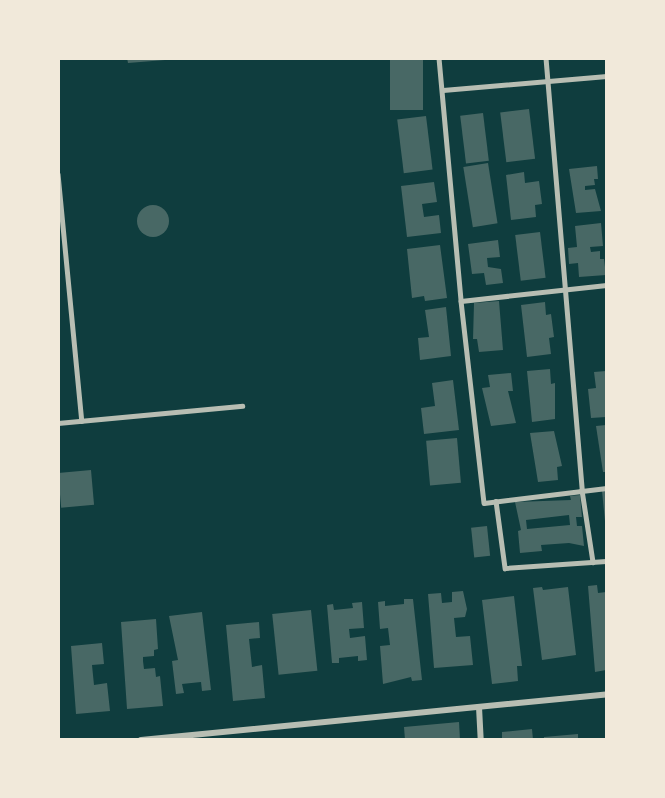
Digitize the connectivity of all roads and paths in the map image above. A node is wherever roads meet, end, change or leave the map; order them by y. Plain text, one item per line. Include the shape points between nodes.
1 (440, 58) edge
2 (546, 58) edge
3 (606, 76) edge
4 (548, 81) junction
5 (443, 90) junction
6 (58, 174) edge
7 (606, 285) edge
8 (565, 289) junction
9 (461, 300) junction
10 (242, 406) dead end
11 (82, 421) junction
12 (58, 423) edge
13 (606, 488) edge
14 (582, 490) junction
15 (496, 501) junction
16 (606, 561) edge
17 (593, 562) junction
18 (606, 694) edge
19 (479, 707) junction
20 (141, 740) edge
21 (482, 740) edge

1 - 5 lane
2 - 4 lane
3 - 4 lane
4 - 5 lane
4 - 8 lane
5 - 9 lane
6 - 11 lane
7 - 8 lane
8 - 9 lane
8 - 14 lane
9 - 15 lane via 484,503
10 - 11 lane
11 - 12 lane
13 - 14 lane
14 - 15 lane
14 - 17 lane
15 - 17 lane via 505,568
16 - 17 lane
18 - 19 street
19 - 20 street
19 - 21 street

